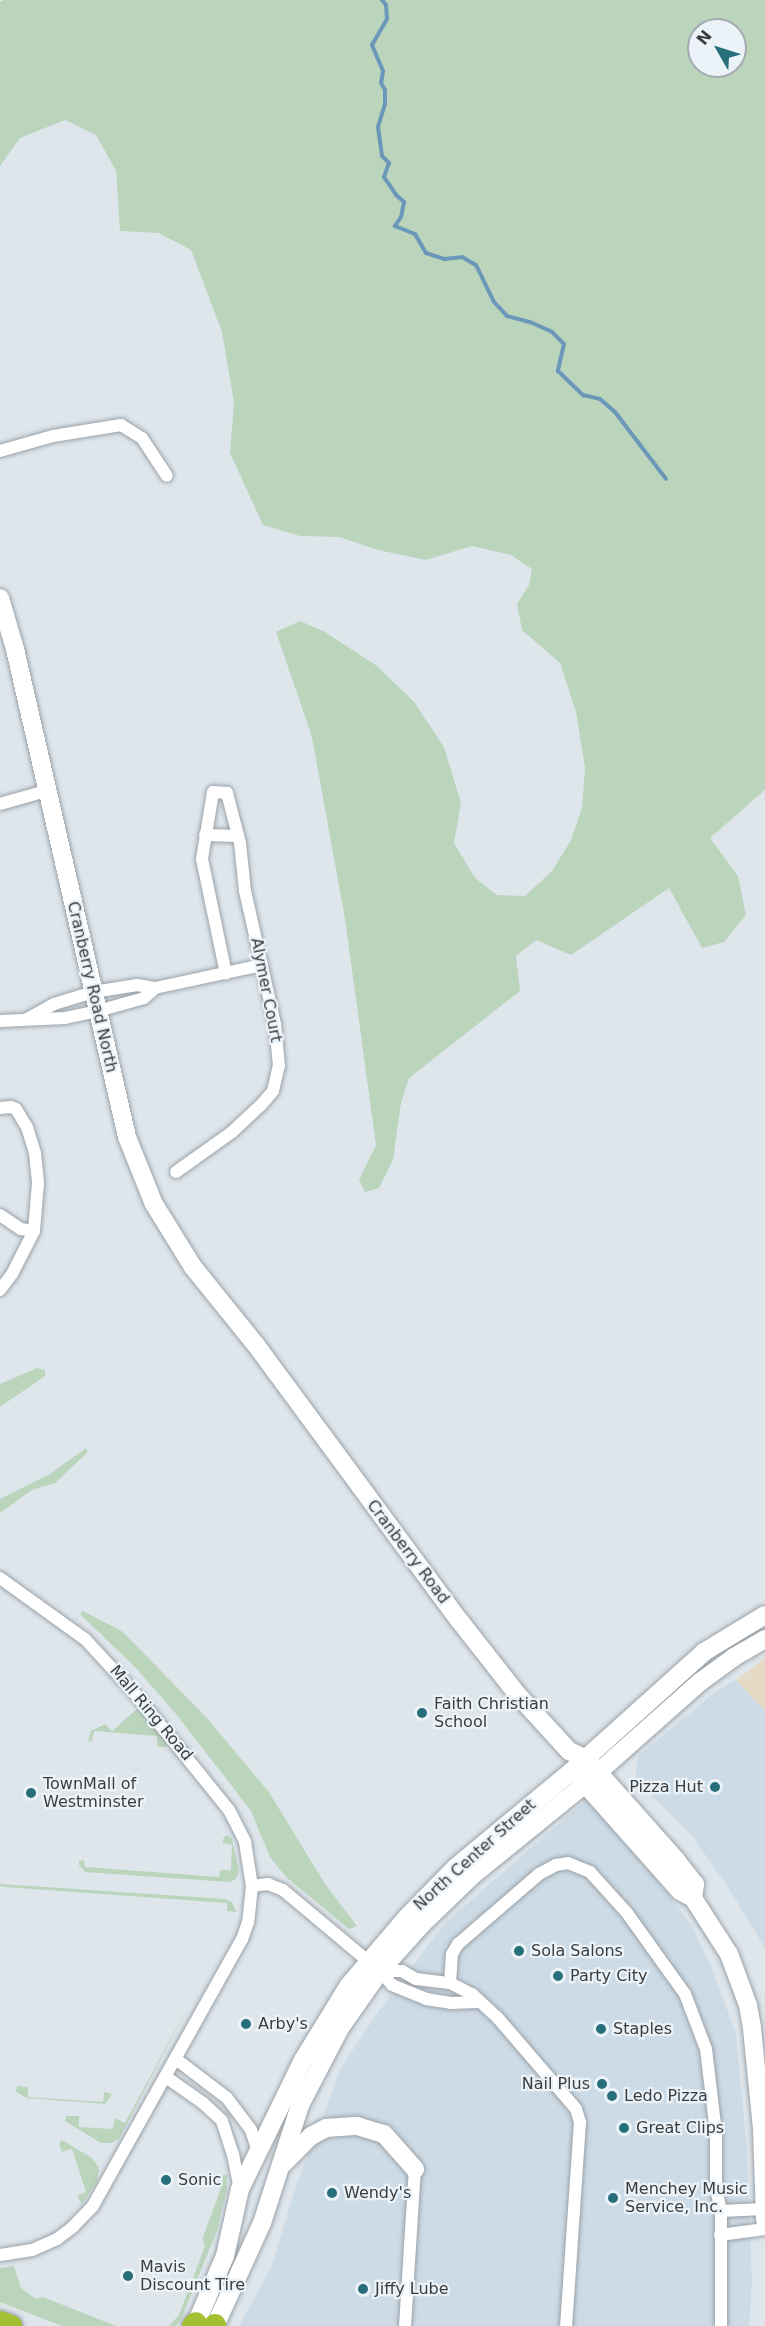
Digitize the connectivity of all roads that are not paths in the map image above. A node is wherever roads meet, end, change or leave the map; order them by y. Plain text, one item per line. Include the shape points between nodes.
1 (0, 451) edge
2 (167, 476) dead end
3 (0, 598) edge
4 (46, 791) junction
5 (0, 804) edge
6 (205, 835) junction
7 (238, 836) junction
8 (262, 965) junction
9 (226, 974) junction
10 (155, 988) junction
11 (93, 992) junction
12 (98, 1011) junction
13 (27, 1019) junction
14 (0, 1022) edge
15 (6, 1107) edge
16 (176, 1172) dead end
17 (0, 1215) edge
18 (34, 1231) junction
19 (0, 1290) edge
20 (256, 1345) joint
21 (0, 1578) edge
22 (765, 1616) edge
23 (765, 1639) edge
24 (576, 1760) junction
25 (592, 1778) junction
26 (252, 1886) junction
27 (374, 1967) junction
28 (450, 1983) junction
29 (478, 2002) junction
30 (176, 2059) junction
31 (166, 2077) junction
32 (258, 2151) junction
33 (278, 2169) junction
34 (415, 2169) joint
35 (240, 2189) junction
36 (764, 2209) edge
37 (721, 2211) junction
38 (765, 2220) edge
39 (262, 2223) junction
40 (765, 2229) edge
41 (720, 2235) junction
42 (0, 2255) edge
43 (0, 2322) edge
44 (11, 2326) edge
45 (205, 2326) edge
46 (405, 2326) edge
47 (566, 2326) edge
48 (721, 2326) edge

1 - 2 street via 53,436 125,426 142,438
3 - 4 street, Cranberry Road North
4 - 5 street
4 - 11 street, Cranberry Road North
6 - 7 street
6 - 7 street, Alymer Court via 213,792 227,792
6 - 9 street, Alymer Court via 202,859
7 - 8 street, Alymer Court via 244,891
8 - 9 street
8 - 16 street, Alymer Court via 277,1041 279,1066 273,1091 232,1132
9 - 10 street
10 - 11 street via 137,985
10 - 12 street via 144,998
11 - 12 street, Cranberry Road North
11 - 13 street via 54,1004
12 - 13 street via 65,1018
12 - 20 street, Cranberry Road North via 127,1137 154,1204 193,1267
13 - 14 street
15 - 18 street via 22,1116 36,1154
17 - 18 street via 21,1229
18 - 19 street
20 - 24 street, Cranberry Road via 459,1620
21 - 26 street, Mall Ring Road via 85,1639 146,1706 229,1810 245,1842
22 - 24 street, North Center Street via 704,1652
23 - 25 street, North Center Street via 700,1682
24 - 25 street, Cranberry Road
24 - 27 street, North Center Street via 406,1917
25 - 27 street, North Center Street via 474,1874
25 - 36 street, Cranberry Road via 695,1884 693,1898 729,1954 748,2005 762,2118
26 - 27 street via 268,1884 283,1890
26 - 30 street, Mall Ring Road via 242,1939
27 - 28 street via 402,1971 416,1979
27 - 29 street via 392,1985 409,1994 451,2003
27 - 32 street, North Center Street via 349,1985 314,2041
27 - 33 street, North Center Street via 300,2105
28 - 29 street
28 - 37 street via 453,1949 539,1874 568,1863 590,1872 663,1960 685,1994 700,2028 711,2078 716,2188
29 - 47 street via 497,2017 578,2115
30 - 31 street, Mall Ring Road
30 - 32 street via 227,2098 250,2130
31 - 35 street via 222,2121
31 - 42 street, Mall Ring Road via 80,2221 49,2243
32 - 35 street, North Center Street
32 - 39 street
33 - 34 street via 311,2136 326,2128 357,2126 384,2134
33 - 39 street, North Center Street
34 - 46 street
35 - 45 street, North Center Street
36 - 37 street
36 - 38 street, Cranberry Road
37 - 41 street
39 - 45 street, North Center Street
40 - 41 street
41 - 48 street
43 - 44 highway

